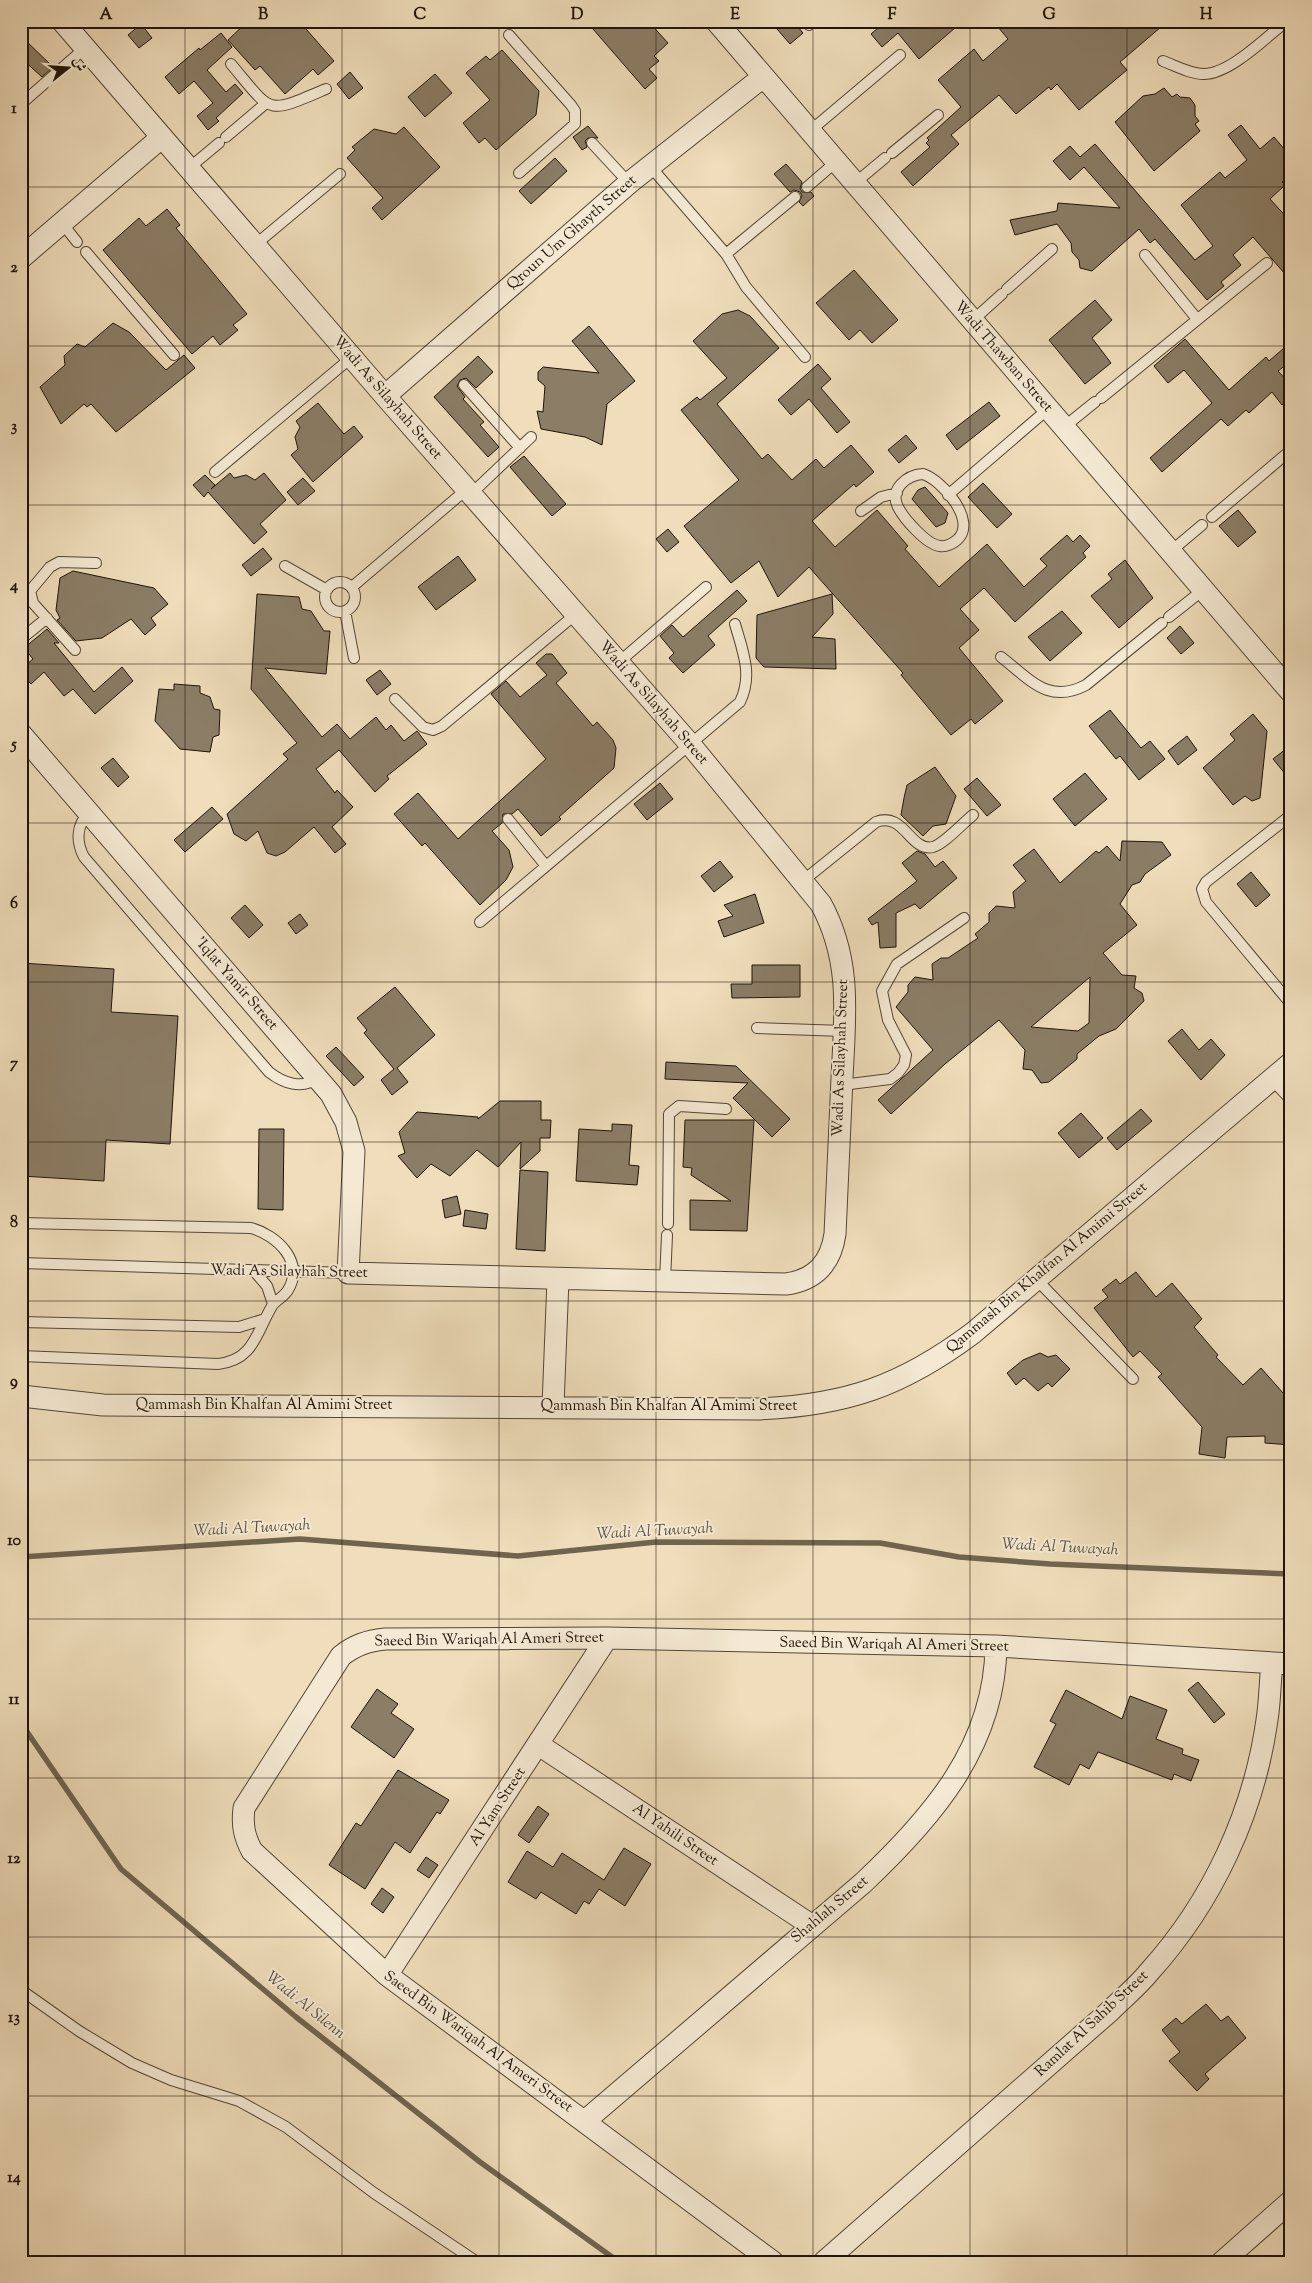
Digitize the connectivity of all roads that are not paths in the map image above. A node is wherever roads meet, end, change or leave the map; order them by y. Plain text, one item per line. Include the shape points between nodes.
1 (62, 21) edge
2 (1287, 21) edge
3 (718, 22) edge
4 (509, 35) dead end
5 (85, 48) junction
6 (900, 54) dead end
7 (1163, 61) dead end
8 (231, 64) dead end
9 (764, 77) junction
10 (326, 89) dead end
11 (21, 104) edge
12 (265, 104) junction
13 (938, 115) dead end
14 (810, 131) junction
15 (162, 137) junction
16 (592, 143) dead end
17 (836, 162) junction
18 (650, 166) junction
19 (188, 168) junction
20 (519, 173) dead end
21 (340, 174) dead end
22 (629, 183) junction
23 (855, 183) junction
24 (806, 187) dead end
25 (794, 197) dead end
26 (62, 223) junction
27 (77, 242) dead end
28 (255, 245) junction
29 (1052, 249) dead end
30 (86, 252) dead end
31 (726, 254) junction
32 (1145, 255) dead end
33 (21, 258) edge
34 (1267, 263) dead end
35 (1198, 319) junction
36 (972, 321) junction
37 (174, 355) dead end
38 (352, 357) junction
39 (805, 357) dead end
40 (464, 385) dead end
41 (385, 396) junction
42 (1048, 409) junction
43 (1064, 428) junction
44 (531, 437) dead end
45 (520, 448) junction
46 (1291, 450) edge
47 (215, 472) dead end
48 (469, 492) junction
49 (897, 493) junction
50 (948, 495) junction
51 (861, 511) dead end
52 (1212, 517) dead end
53 (1202, 525) dead end
54 (1170, 552) junction
55 (96, 563) dead end
56 (285, 566) dead end
57 (352, 587) junction
58 (706, 587) dead end
59 (327, 590) junction
60 (1203, 590) junction
61 (345, 611) junction
62 (576, 614) junction
63 (47, 618) junction
64 (735, 624) dead end
65 (21, 639) edge
66 (76, 650) dead end
67 (1001, 657) dead end
68 (354, 658) dead end
69 (618, 662) junction
70 (1289, 687) edge
71 (395, 699) dead end
72 (21, 734) edge
73 (689, 743) junction
74 (89, 813) junction
75 (973, 815) dead end
76 (1291, 815) edge
77 (508, 819) dead end
78 (546, 866) junction
79 (804, 880) junction
80 (964, 918) dead end
81 (480, 922) dead end
82 (1291, 1004) edge
83 (757, 1028) dead end
84 (844, 1031) junction
85 (1284, 1070) edge
86 (318, 1078) junction
87 (842, 1085) junction
88 (1291, 1092) edge
89 (726, 1109) dead end
90 (21, 1222) edge
91 (21, 1263) edge
92 (255, 1272) junction
93 (293, 1273) junction
94 (348, 1274) junction
95 (558, 1279) junction
96 (1036, 1279) junction
97 (665, 1282) junction
98 (273, 1304) junction
99 (265, 1319) junction
100 (21, 1322) edge
101 (21, 1356) edge
102 (1133, 1379) dead end
103 (21, 1396) edge
104 (553, 1406) junction
105 (607, 1638) junction
106 (996, 1646) junction
107 (1281, 1664) edge
108 (539, 1745) junction
109 (811, 1925) junction
110 (387, 1975) junction
111 (21, 1990) edge
112 (585, 2121) junction
113 (1291, 2201) edge
114 (477, 2262) edge
115 (772, 2262) edge
116 (824, 2262) edge
117 (1222, 2262) edge

1 - 5 street, Wadi As Silayhah Street
2 - 7 lane via 1218,72 1195,73
3 - 9 street, Wadi Thawban Street
4 - 20 lane via 571,105 578,128
5 - 11 lane
5 - 15 street, Wadi As Silayhah Street
6 - 14 lane
8 - 12 lane
9 - 14 street, Wadi Thawban Street
9 - 18 street, Qroun Um Ghayth Street
10 - 12 lane via 279,108
12 - 19 lane
13 - 23 lane
14 - 17 street, Wadi Thawban Street
15 - 19 street, Wadi As Silayhah Street
15 - 26 street
16 - 22 lane
17 - 23 street, Wadi Thawban Street
17 - 24 lane
18 - 22 street, Qroun Um Ghayth Street
18 - 31 lane
19 - 28 street, Wadi As Silayhah Street
21 - 28 lane
22 - 41 street, Qroun Um Ghayth Street
23 - 36 street, Wadi Thawban Street
25 - 31 lane
26 - 27 lane
26 - 33 street
28 - 38 street, Wadi As Silayhah Street
29 - 36 lane
30 - 37 lane
31 - 39 lane via 746,287
32 - 35 lane
34 - 35 lane
35 - 43 lane
36 - 42 street, Wadi Thawban Street
38 - 41 street, Wadi As Silayhah Street
38 - 47 lane
40 - 45 lane
41 - 48 street, Wadi As Silayhah Street
42 - 43 street, Wadi Thawban Street
42 - 50 lane
43 - 54 street, Wadi Thawban Street
44 - 45 lane
45 - 48 lane
46 - 52 lane
48 - 57 lane
48 - 62 street, Wadi As Silayhah Street
49 - 50 lane via 904,481 923,474
49 - 50 lane via 898,506 914,526 930,543 943,546 956,541 964,524 962,512
49 - 51 lane via 881,497
53 - 54 lane
54 - 60 street, Wadi Thawban Street
55 - 63 lane via 59,562 34,583 31,599
56 - 59 lane
57 - 59 lane via 341,582 330,585
57 - 61 lane via 355,598
58 - 69 lane
59 - 61 lane via 329,606 339,612
60 - 67 lane via 1086,685 1072,692 1059,694 1043,689
60 - 70 street, Wadi Thawban Street
61 - 68 lane
62 - 69 street, Wadi As Silayhah Street
62 - 71 lane via 442,726 433,730 423,727
63 - 65 lane
63 - 66 lane
64 - 73 lane via 746,662 746,690 729,713
69 - 73 street, Wadi As Silayhah Street
72 - 74 street, 'Iqlat Yamir Street
73 - 78 lane
73 - 79 street, Wadi As Silayhah Street
74 - 86 street, 'Iqlat Yamir Street
74 - 86 lane via 83,818 78,831 84,857 269,1072 287,1083 313,1082
75 - 79 lane via 939,844 928,847 917,843 891,820 876,822
76 - 82 lane via 1206,882 1202,889 1206,902
77 - 78 lane
78 - 81 lane
79 - 84 street, Wadi As Silayhah Street via 825,911 839,947 845,999
80 - 87 lane via 897,964 882,991 888,1020 906,1055 898,1073 890,1079
83 - 84 lane
84 - 87 street, Wadi As Silayhah Street
85 - 88 street
85 - 96 street, Qammash Bin Khalfan Al Amimi Street
86 - 94 street, 'Iqlat Yamir Street via 339,1108 354,1152
87 - 97 street, Wadi As Silayhah Street via 835,1234 829,1258 820,1269 809,1278 786,1284
89 - 97 lane via 679,1106 669,1114
90 - 93 lane via 251,1228 268,1234 283,1246 292,1263
91 - 92 lane, Wadi As Silayhah Street
92 - 93 lane, Wadi As Silayhah Street
92 - 98 lane via 267,1286
93 - 94 lane, Wadi As Silayhah Street
93 - 98 lane via 288,1290
94 - 95 street, Wadi As Silayhah Street
95 - 97 street, Wadi As Silayhah Street
95 - 104 street
96 - 102 lane
96 - 104 street, Qammash Bin Khalfan Al Amimi Street via 947,1352 920,1369 861,1395 805,1406 759,1409
98 - 99 lane
99 - 100 lane via 239,1327
99 - 101 lane via 244,1356 227,1363
103 - 104 street, Qammash Bin Khalfan Al Amimi Street via 103,1405
105 - 106 street, Saeed Bin Wariqah Al Ameri Street
105 - 108 street, Al Yam Street
105 - 110 street, Saeed Bin Wariqah Al Ameri Street via 369,1640 354,1646 331,1668 251,1794 244,1808 243,1830 252,1851
106 - 107 street, Saeed Bin Wariqah Al Ameri Street
106 - 109 street, Shahlah Street via 996,1673 988,1711 978,1739 949,1785 928,1816 897,1850 863,1883
107 - 116 street, Ramlat Al Sahib Street via 1256,1775 1242,1820 1215,1880 1185,1928 1150,1972 1110,2011
108 - 109 street, Al Yahili Street
108 - 110 street, Al Yam Street
109 - 112 street, Shahlah Street
110 - 112 street, Saeed Bin Wariqah Al Ameri Street
111 - 114 lane via 79,2031 132,2062 172,2080 239,2101 286,2127 374,2193
112 - 115 street, Saeed Bin Wariqah Al Ameri Street
113 - 117 street

